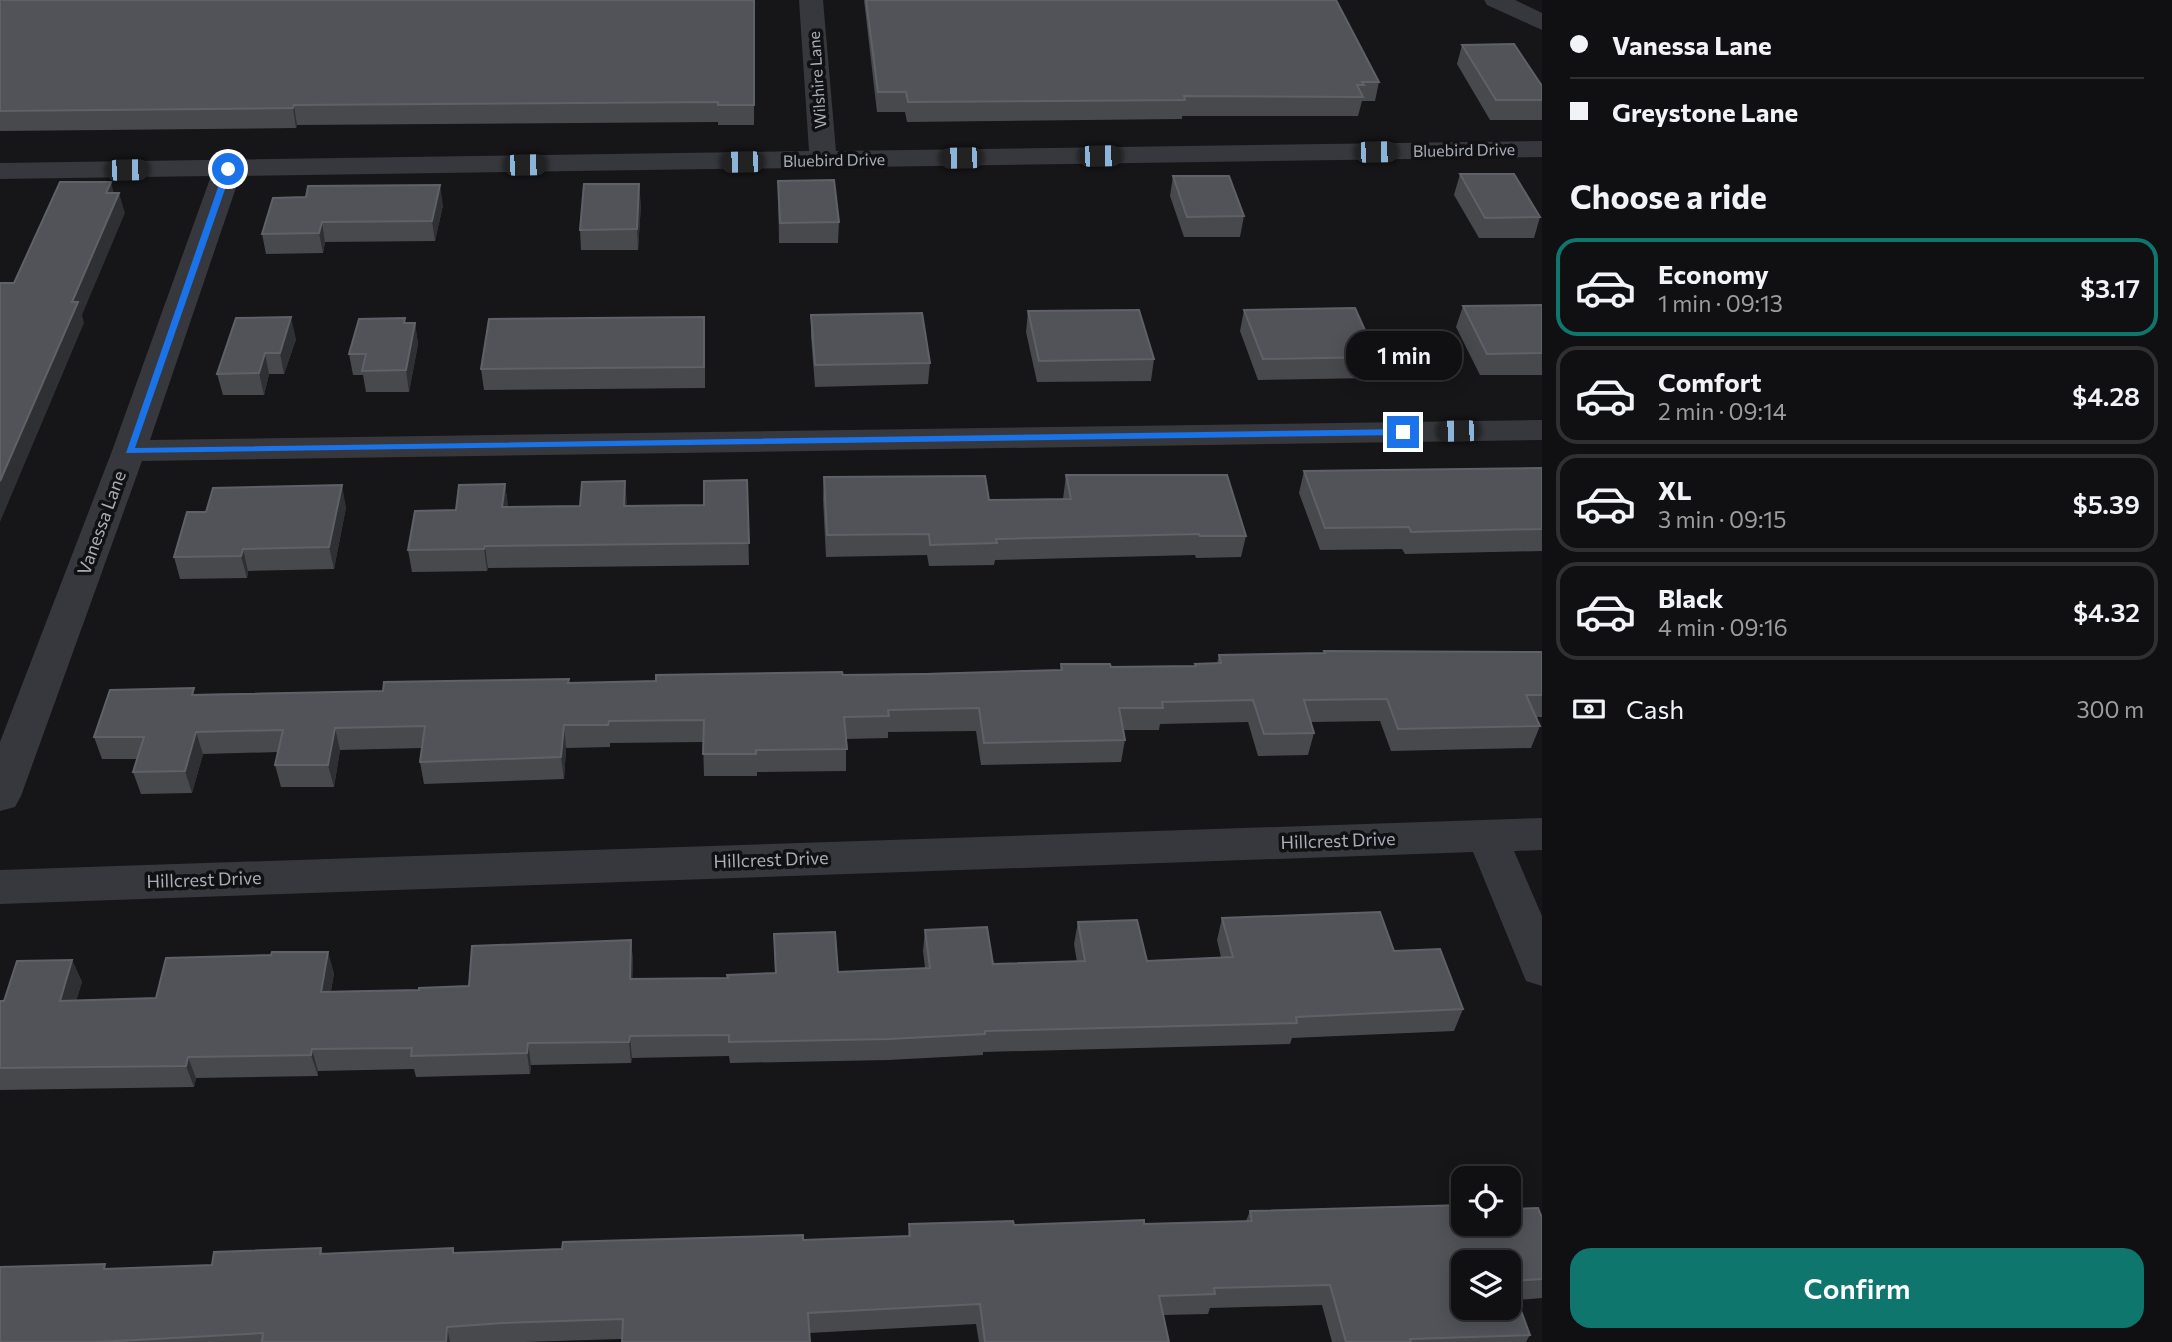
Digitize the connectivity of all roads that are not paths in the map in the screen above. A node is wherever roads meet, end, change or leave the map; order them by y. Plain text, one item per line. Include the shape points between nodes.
1 (811, 0) edge
2 (1496, 0) edge
3 (1542, 23) edge
4 (1542, 149) edge
5 (823, 160) junction
6 (228, 169) junction
7 (0, 171) edge
8 (1542, 430) edge
9 (129, 451) junction
10 (0, 796) edge
11 (1542, 834) edge
12 (1487, 836) junction
13 (0, 887) edge
14 (1542, 968) edge

1 - 5 street, Wilshire Lane
2 - 3 street
4 - 5 street, Bluebird Drive
5 - 6 street, Bluebird Drive
6 - 7 street, Bluebird Drive
6 - 9 street, Vanessa Lane
8 - 9 street
9 - 10 street, Vanessa Lane
11 - 12 street, Hillcrest Drive
12 - 13 street, Hillcrest Drive
12 - 14 street

